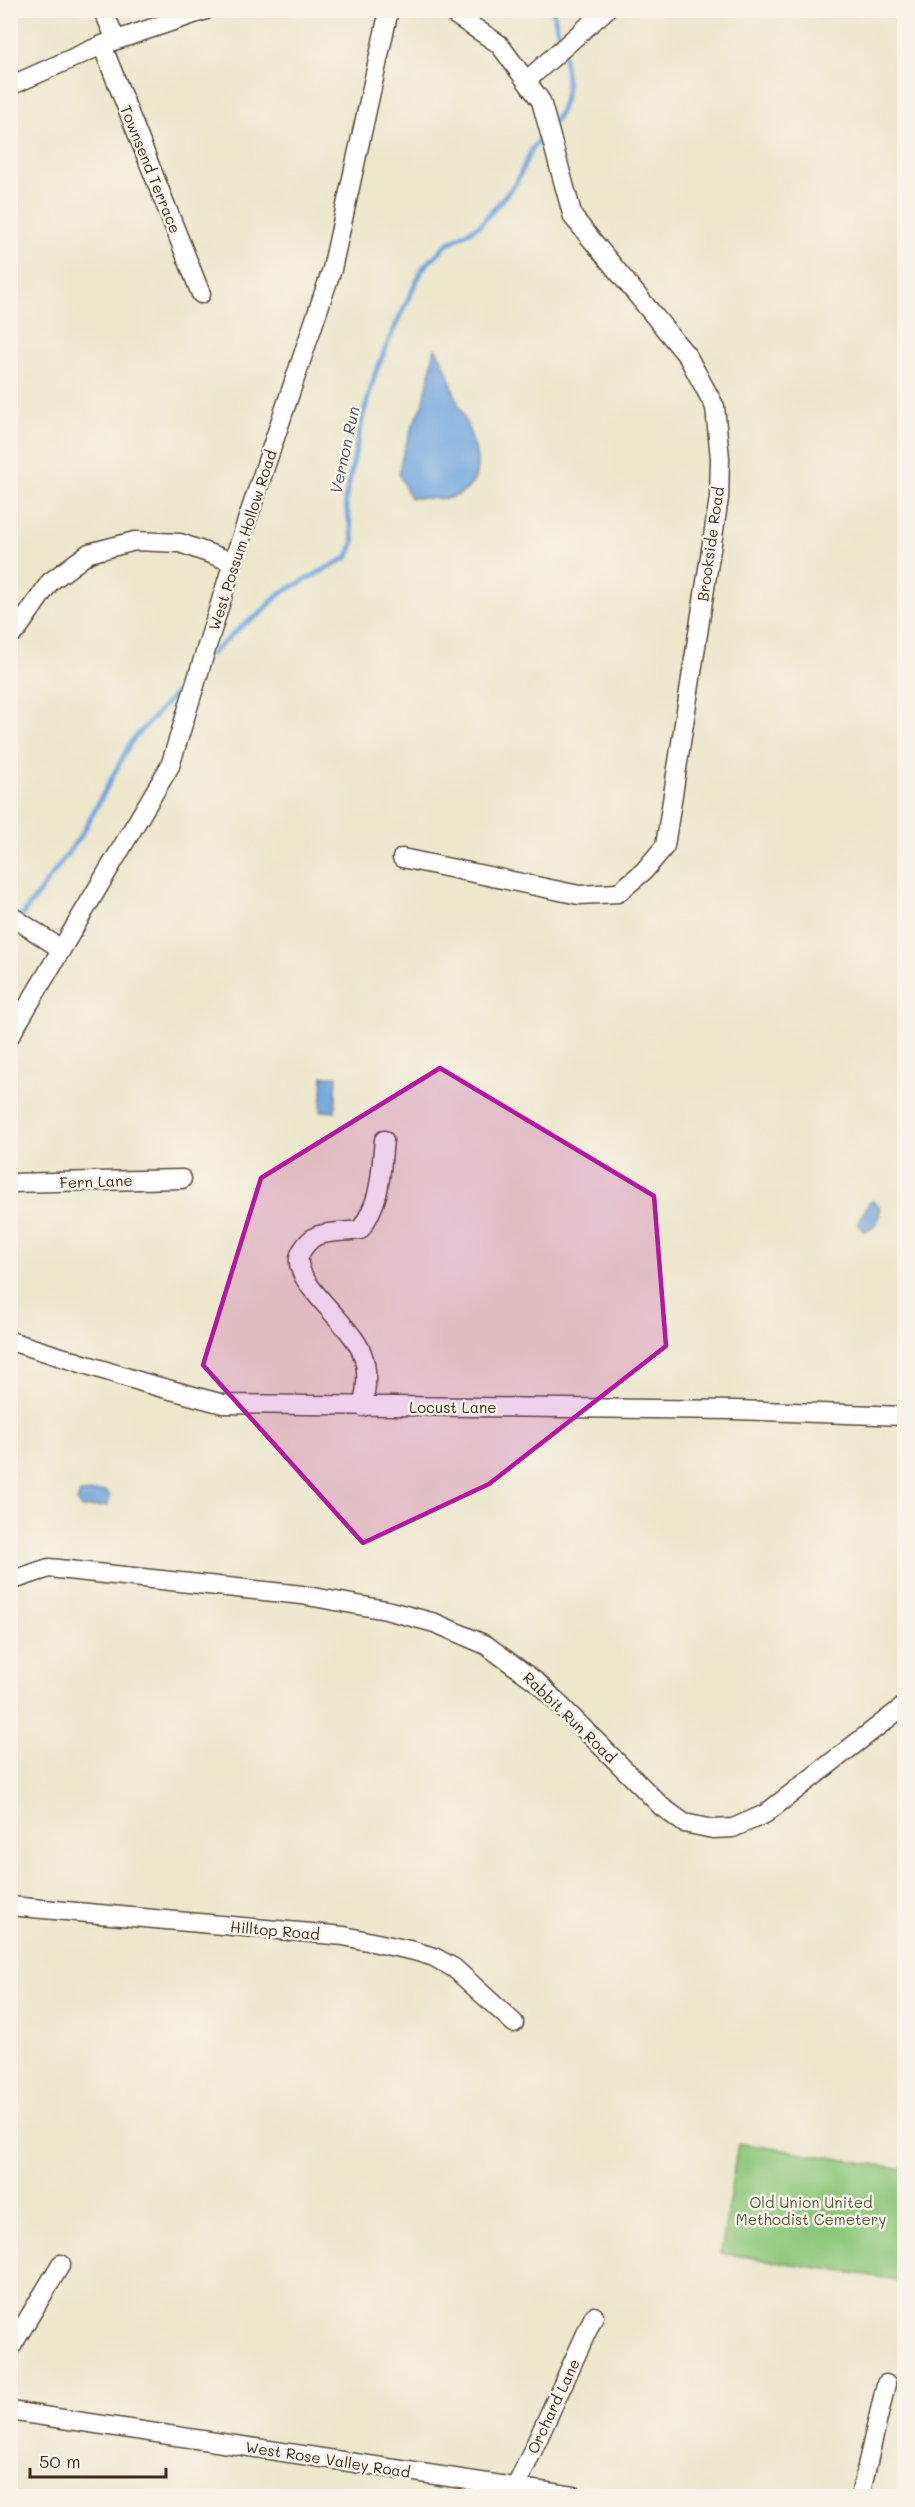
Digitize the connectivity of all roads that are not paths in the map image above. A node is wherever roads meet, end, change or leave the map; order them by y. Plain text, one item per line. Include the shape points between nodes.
1 (103, 10) edge
2 (206, 10) edge
3 (389, 10) edge
4 (448, 10) edge
5 (606, 10) edge
6 (109, 42) junction
7 (526, 81) junction
8 (10, 86) edge
9 (201, 294) dead end
10 (233, 562) junction
11 (10, 635) edge
12 (402, 858) dead end
13 (10, 915) edge
14 (61, 949) junction
15 (10, 1036) edge
16 (384, 1140) dead end
17 (182, 1179) dead end
18 (10, 1183) edge
19 (10, 1341) edge
20 (363, 1407) junction
21 (904, 1416) edge
22 (10, 1581) edge
23 (904, 1706) edge
24 (10, 1906) edge
25 (514, 2023) dead end
26 (61, 2264) dead end
27 (594, 2316) dead end
28 (10, 2349) edge
29 (886, 2384) dead end
30 (10, 2411) edge
31 (515, 2492) edge
32 (574, 2496) edge
33 (860, 2496) edge

1 - 6 street, Townsend Terrace
2 - 6 street
3 - 10 street, West Possum Hollow Road via 332,270
4 - 7 street, Brookside Road via 499,44
5 - 7 street
6 - 8 street
6 - 9 street, Townsend Terrace
7 - 12 street, Brookside Road via 541,101 573,217 687,357 715,406 719,498 665,846 618,893 579,895
10 - 11 street via 180,543 135,541 89,553 50,582
10 - 14 street, West Possum Hollow Road via 170,766
13 - 14 street
14 - 15 street, West Possum Hollow Road
16 - 20 street via 378,1196 371,1215 360,1230 318,1235 308,1241 299,1262 309,1285 362,1351 367,1370
17 - 18 street, Fern Lane
19 - 20 street, Locust Lane via 223,1404
20 - 21 street, Locust Lane via 735,1410
22 - 23 street, Rabbit Run Road via 49,1568 302,1595 435,1623 486,1645 538,1683 662,1807 684,1823 713,1829 732,1828 765,1814
24 - 25 street, Hilltop Road via 344,1936 414,1951 454,1968
26 - 28 street
27 - 31 street, Orchard Lane
29 - 33 street
30 - 31 street, West Rose Valley Road
31 - 32 street, West Rose Valley Road

